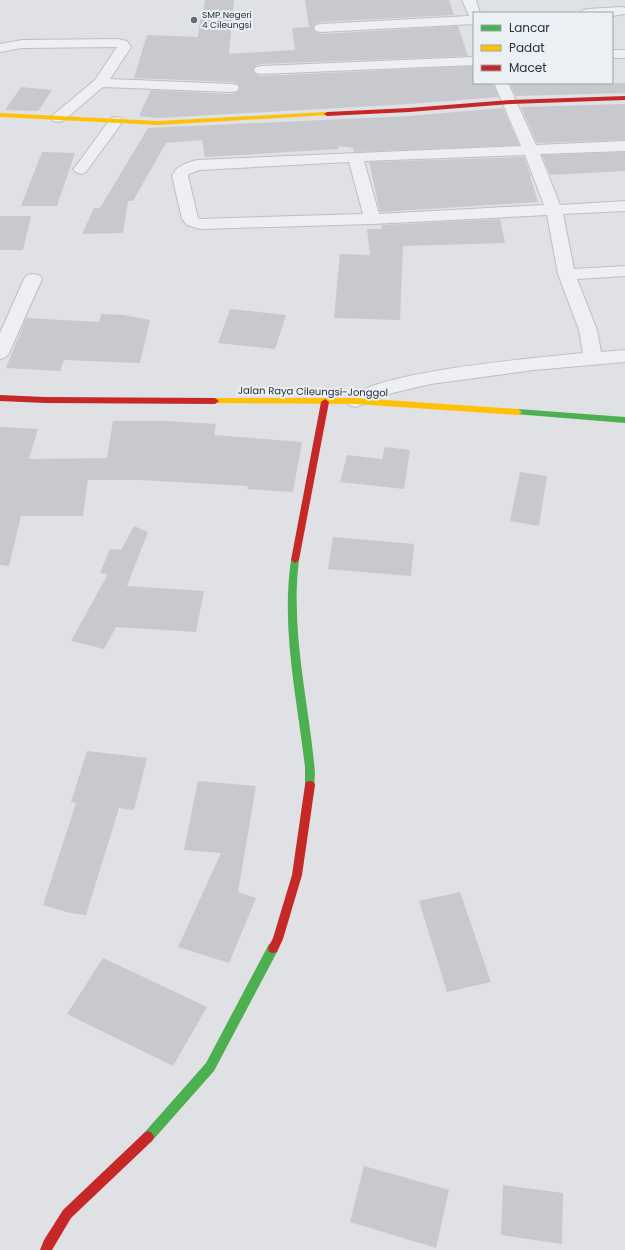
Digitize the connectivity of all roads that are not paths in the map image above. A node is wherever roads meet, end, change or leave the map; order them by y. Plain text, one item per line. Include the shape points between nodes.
1 (469, 0) edge
2 (621, 10) edge
3 (473, 12) edge
4 (599, 12) edge
5 (473, 20) edge
6 (321, 28) dead end
7 (0, 48) edge
8 (613, 54) edge
9 (625, 54) edge
10 (473, 61) edge
11 (261, 70) dead end
12 (100, 83) junction
13 (502, 84) edge
14 (232, 88) dead end
15 (625, 98) edge
16 (511, 102) junction
17 (0, 116) edge
18 (58, 118) junction
19 (116, 121) junction
20 (625, 146) edge
21 (531, 150) junction
22 (356, 157) junction
23 (81, 169) dead end
24 (625, 206) edge
25 (554, 210) junction
26 (372, 219) junction
27 (625, 271) edge
28 (567, 274) junction
29 (32, 279) dead end
30 (0, 353) edge
31 (625, 356) edge
32 (593, 358) junction
33 (0, 398) edge
34 (356, 401) junction
35 (325, 402) junction
36 (625, 420) edge
37 (46, 1250) edge

1 - 3 street
2 - 4 street
5 - 6 street
7 - 12 street via 22,44 122,44 124,47
8 - 9 street
10 - 11 street
12 - 14 street
12 - 18 street
13 - 16 street
15 - 16 street
16 - 19 street via 158,123
16 - 21 street
17 - 18 street
18 - 19 street
19 - 23 street
20 - 21 street
21 - 22 street
21 - 25 street
22 - 26 street
22 - 26 street via 197,165 182,171 180,176 190,219 200,224
24 - 25 street
25 - 26 street
25 - 28 street
27 - 28 street
28 - 32 street via 588,330
29 - 30 street
31 - 32 street
32 - 34 street via 412,380 384,388
33 - 35 street, Jalan Raya Cileungsi-Jonggol
34 - 35 street, Jalan Raya Cileungsi-Jonggol
34 - 36 street, Jalan Raya Cileungsi-Jonggol
35 - 37 street via 291,581 291,618 310,782 297,875 278,939 210,1067 156,1129 67,1214

